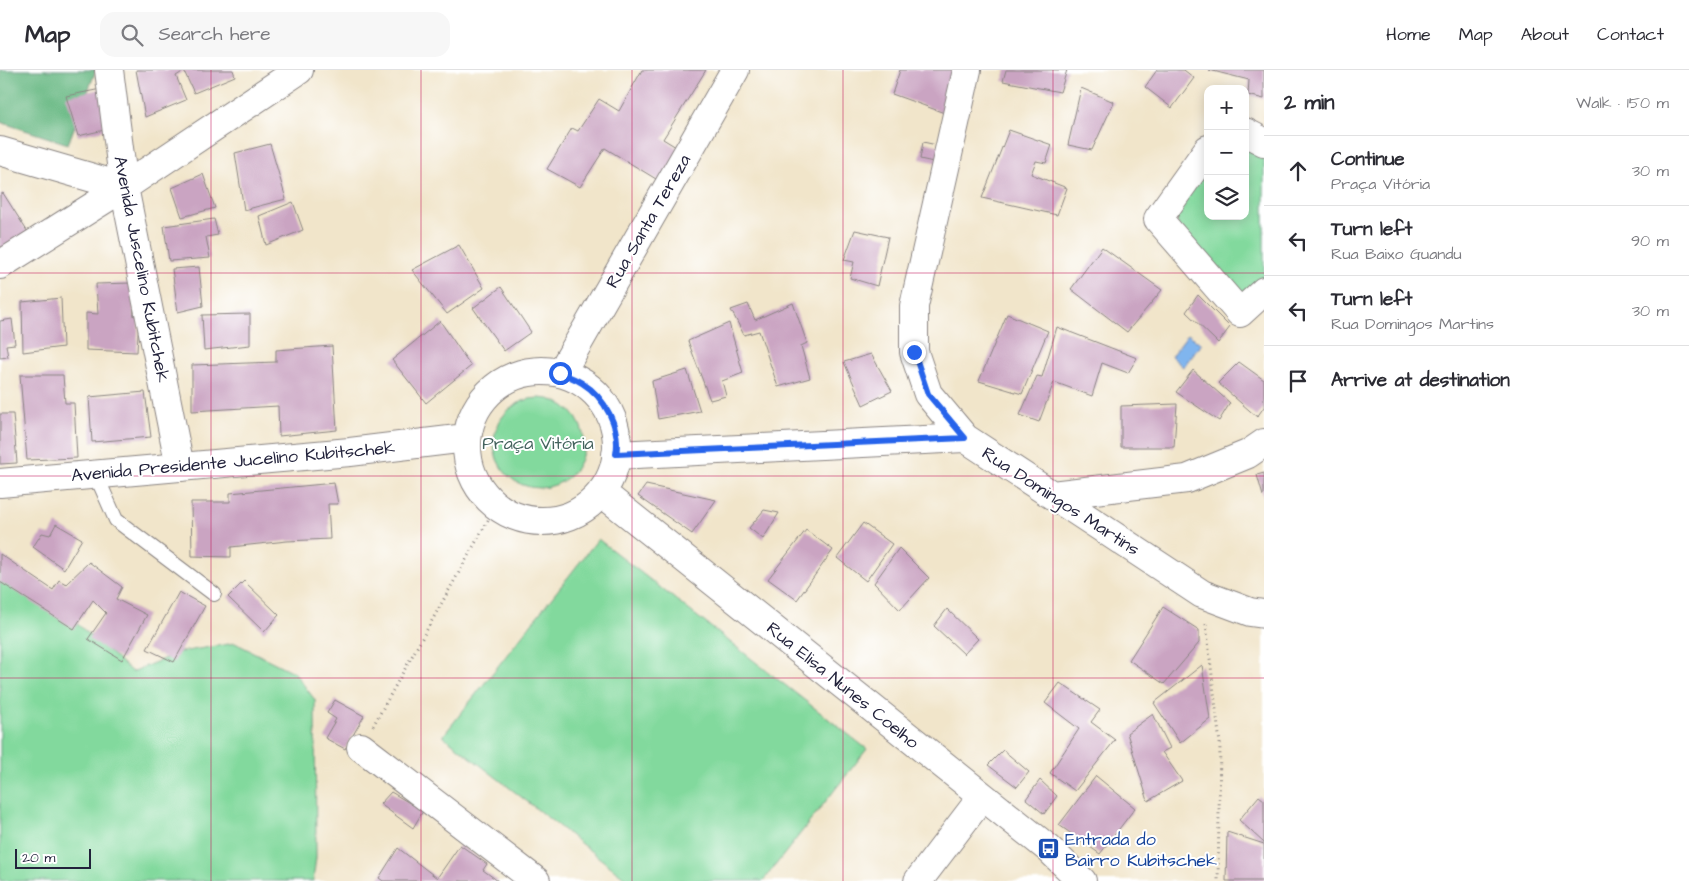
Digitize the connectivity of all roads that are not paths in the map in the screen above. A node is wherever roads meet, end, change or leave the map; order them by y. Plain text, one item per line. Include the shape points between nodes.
1 (109, 70) edge
2 (300, 70) edge
3 (735, 70) edge
4 (967, 70) edge
5 (1249, 134) edge
6 (1264, 142) edge
7 (0, 151) edge
8 (1204, 156) edge
9 (124, 187) junction
10 (0, 265) edge
11 (1264, 291) edge
12 (560, 373) junction
13 (466, 438) junction
14 (965, 438) junction
15 (1264, 443) edge
16 (616, 454) junction
17 (180, 467) junction
18 (96, 475) junction
19 (0, 483) edge
20 (602, 492) junction
21 (1052, 495) junction
22 (214, 594) dead end
23 (1264, 614) edge
24 (360, 747) road end
25 (982, 797) junction
26 (536, 881) edge
27 (918, 881) edge
28 (1082, 881) edge

1 - 9 street, Avenida Juscelino Kubitchek
2 - 9 street
3 - 12 street, Rua Santa Tereza
4 - 14 street, Rua Domingos Martins via 914,306 914,352 928,394
5 - 6 street
7 - 9 street
8 - 11 street via 1158,219 1240,313
9 - 10 street
9 - 17 street, Avenida Juscelino Kubitchek
12 - 13 street via 535,371 510,378 489,392 474,413
12 - 16 street via 582,383 600,398 612,419 618,446
13 - 17 street, Avenida Presidente Jucelino Kubitschek
13 - 20 street via 468,463 478,487 496,506 517,517 540,521 563,518 584,508
14 - 16 street
14 - 21 street, Rua Domingos Martins
15 - 21 street via 1248,454 1187,479
16 - 20 street via 615,466
17 - 18 street, Avenida Presidente Jucelino Kubitschek
18 - 19 street, Avenida Presidente Jucelino Kubitschek
18 - 22 lane via 116,520
20 - 25 street, Rua Elisa Nunes Coelho
21 - 23 street, Rua Domingos Martins via 1202,594
24 - 26 street
25 - 27 street
25 - 28 street, Rua Elisa Nunes Coelho via 1049,849

